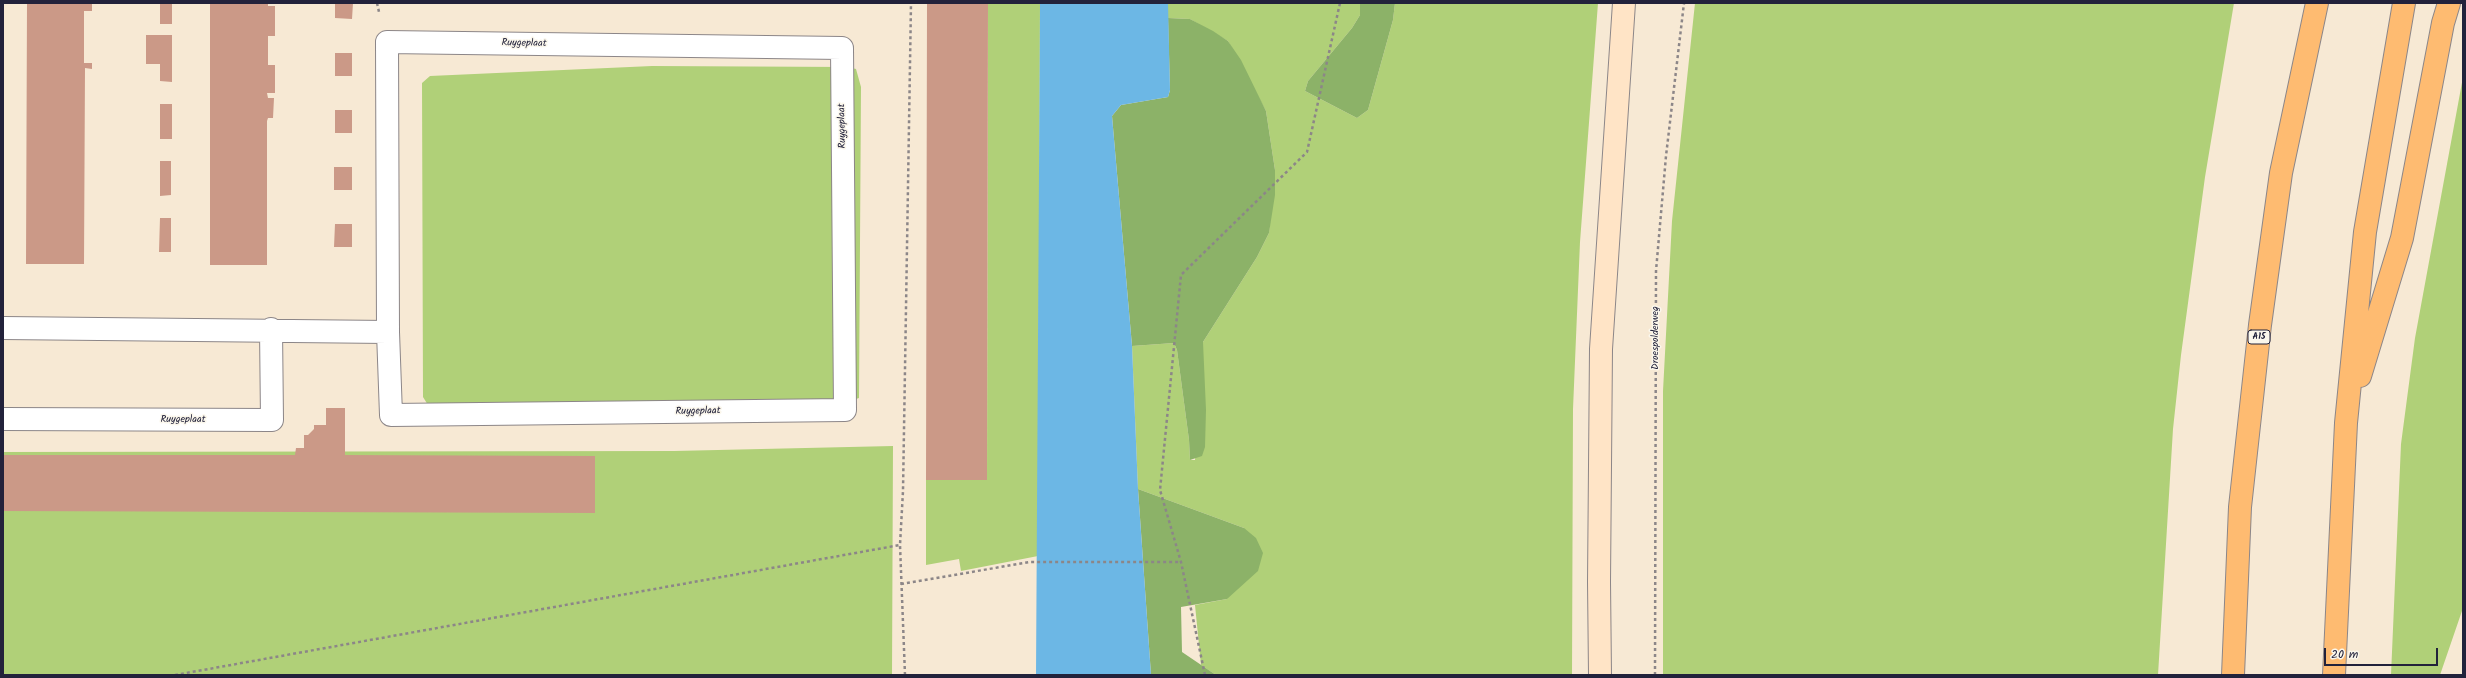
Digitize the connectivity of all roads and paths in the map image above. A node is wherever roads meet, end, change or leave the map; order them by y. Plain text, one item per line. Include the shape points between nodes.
1 (911, 3) edge
2 (1340, 3) edge
3 (1624, 3) edge
4 (1684, 3) edge
5 (2317, 3) edge
6 (2404, 3) edge
7 (2449, 3) edge
8 (3, 328) edge
9 (271, 329) junction
10 (388, 332) junction
11 (3, 419) edge
12 (2346, 423) junction
13 (900, 545) junction
14 (1181, 562) junction
15 (901, 584) junction
16 (175, 675) edge
17 (905, 675) edge
18 (1205, 675) edge
19 (1600, 675) edge
20 (1655, 675) edge
21 (2233, 675) edge
22 (2334, 675) edge

1 - 13 path
2 - 14 path via 1307,152 1181,275 1160,490
3 - 19 main road via 1601,349
4 - 20 path, Droespolderweg via 1666,156 1656,271
5 - 21 highway, A15 via 2281,173 2260,325 2240,507
6 - 12 highway via 2365,232
7 - 12 highway via 2442,23 2402,238
8 - 9 street
9 - 10 street
9 - 11 street, Ruygeplaat via 272,420
10 - 10 street, Ruygeplaat via 387,42 842,48 845,410 391,415
12 - 22 highway
13 - 15 path
13 - 16 path
14 - 15 path via 1030,562
14 - 18 path
15 - 17 path

